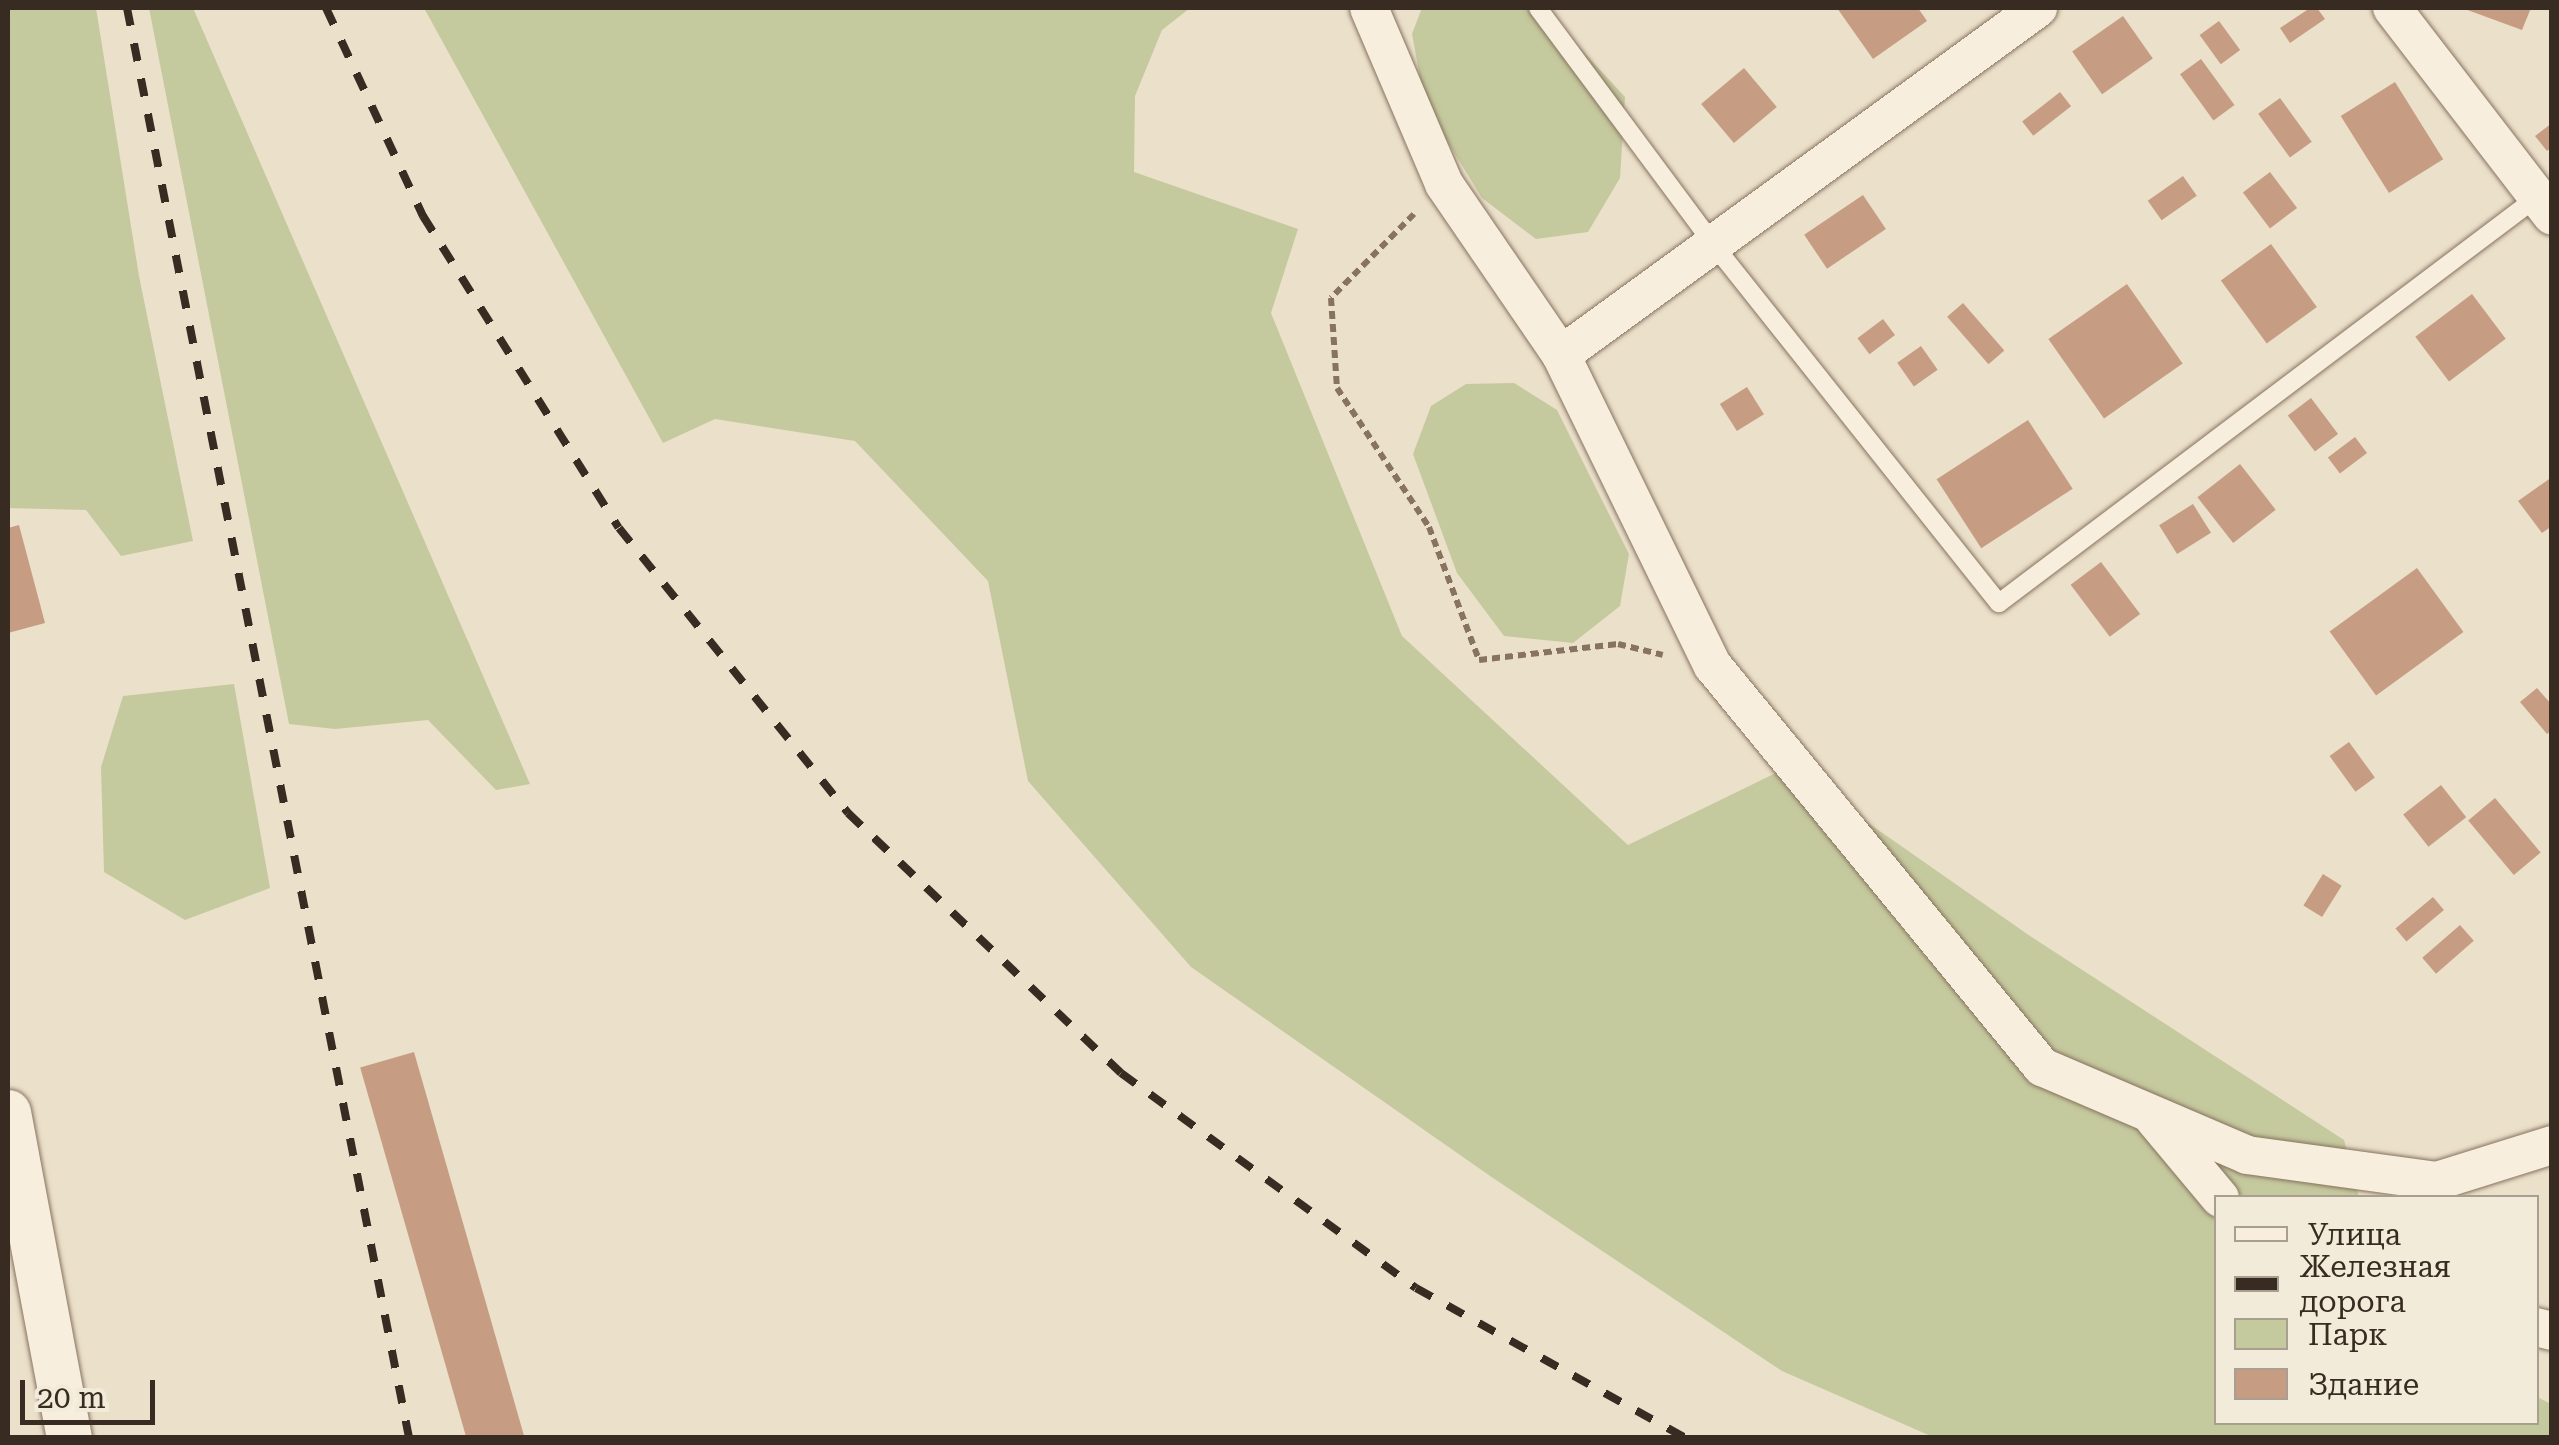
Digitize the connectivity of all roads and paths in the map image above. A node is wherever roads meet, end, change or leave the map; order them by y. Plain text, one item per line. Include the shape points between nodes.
1 (1368, 8) edge
2 (1538, 8) edge
3 (2038, 8) edge
4 (2392, 8) edge
5 (1444, 184) junction
6 (2544, 207) edge
7 (1713, 244) junction
8 (1561, 355) junction
9 (1713, 666) junction
10 (2147, 1111) junction
11 (8, 1112) edge
12 (2552, 1145) edge
13 (2217, 1195) edge
14 (69, 1438) edge

1 - 5 street
2 - 7 lane
3 - 7 street
4 - 6 street
5 - 8 street
5 - 9 path via 1331,298 1337,388 1430,527 1479,660 1618,644
6 - 7 lane via 1999,603
7 - 8 street
8 - 9 street
9 - 10 street via 2042,1066
10 - 12 street via 2248,1155 2437,1181
10 - 13 street
11 - 14 street

